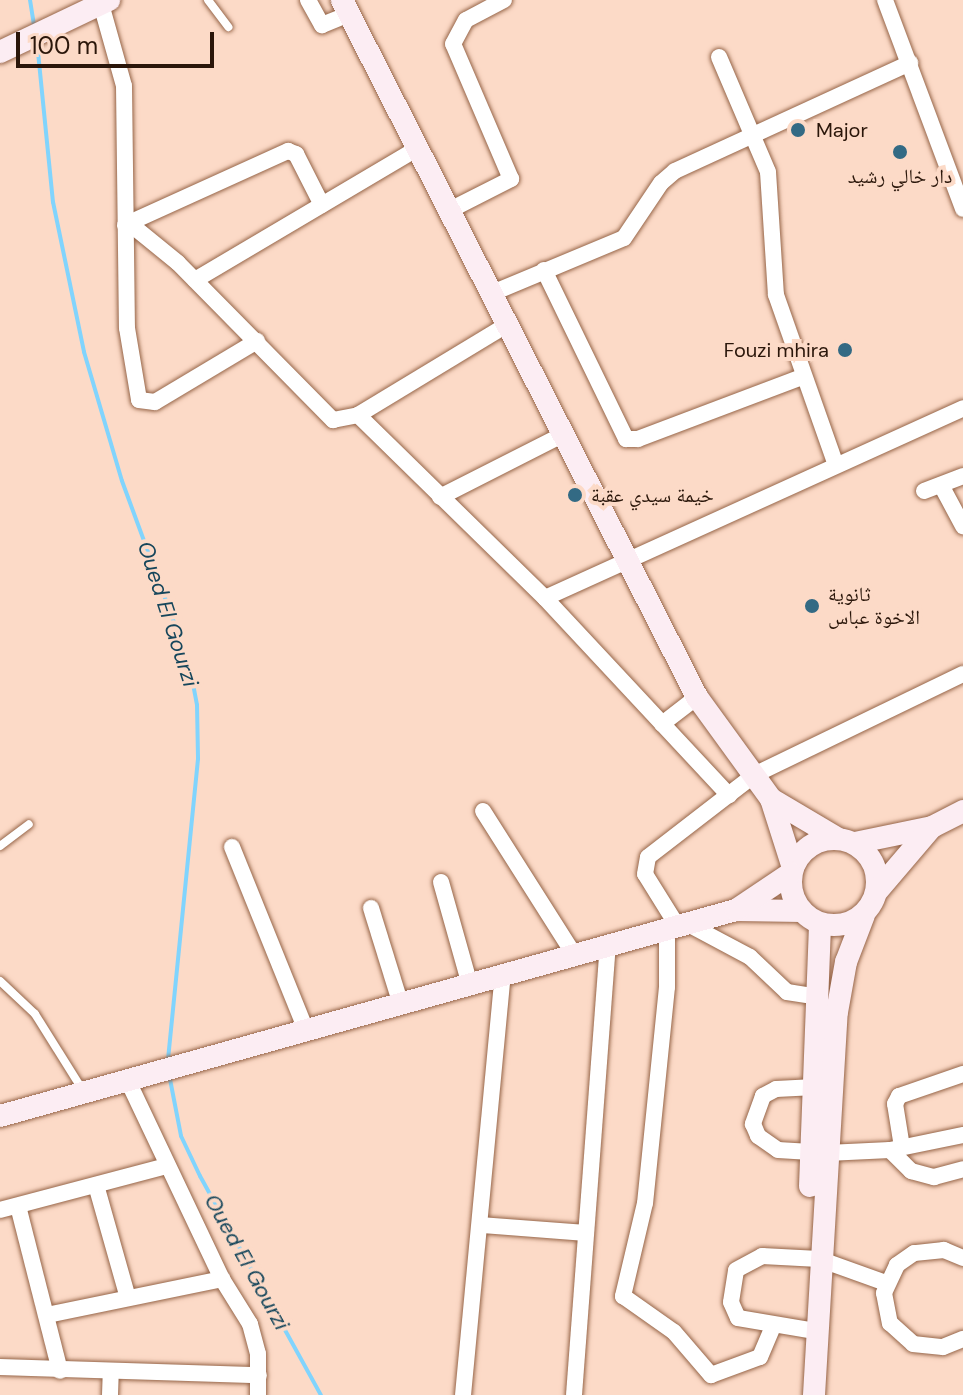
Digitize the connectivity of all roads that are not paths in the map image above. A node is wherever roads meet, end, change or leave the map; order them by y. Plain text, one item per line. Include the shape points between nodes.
1 (208, 0) edge
2 (308, 0) edge
3 (504, 0) edge
4 (885, 0) edge
5 (105, 2) edge
6 (346, 7) edge
7 (71, 12) edge
8 (228, 27) dead end
9 (0, 52) edge
10 (719, 57) dead end
11 (910, 63) junction
12 (752, 134) junction
13 (415, 150) junction
14 (322, 205) junction
15 (963, 209) edge
16 (448, 211) junction
17 (127, 224) junction
18 (544, 270) junction
19 (195, 280) junction
20 (490, 294) junction
21 (505, 326) junction
22 (257, 341) junction
23 (802, 377) junction
24 (963, 408) edge
25 (358, 415) junction
26 (560, 436) junction
27 (835, 463) junction
28 (963, 476) edge
29 (941, 485) junction
30 (924, 491) dead end
31 (440, 497) junction
32 (963, 526) edge
33 (624, 558) junction
34 (545, 598) junction
35 (963, 674) edge
36 (697, 697) junction
37 (662, 724) junction
38 (754, 775) junction
39 (729, 795) junction
40 (771, 799) junction
41 (483, 811) dead end
42 (963, 811) edge
43 (29, 824) dead end
44 (932, 827) junction
45 (846, 841) junction
46 (0, 846) edge
47 (232, 847) dead end
48 (792, 870) junction
49 (441, 882) dead end
50 (878, 890) junction
51 (371, 908) dead end
52 (736, 910) junction
53 (864, 915) junction
54 (811, 918) junction
55 (678, 927) junction
56 (608, 947) junction
57 (575, 956) junction
58 (503, 975) junction
59 (0, 981) edge
60 (470, 985) junction
61 (820, 997) junction
62 (401, 1005) junction
63 (306, 1030) junction
64 (963, 1074) edge
65 (128, 1081) junction
66 (815, 1087) junction
67 (84, 1093) junction
68 (0, 1116) edge
69 (963, 1135) edge
70 (896, 1149) junction
71 (820, 1153) junction
72 (167, 1166) junction
73 (963, 1169) edge
74 (96, 1185) junction
75 (18, 1206) junction
76 (0, 1210) edge
77 (481, 1225) junction
78 (585, 1233) junction
79 (963, 1258) edge
80 (812, 1259) junction
81 (222, 1279) junction
82 (886, 1283) junction
83 (128, 1298) junction
84 (47, 1315) junction
85 (773, 1327) junction
86 (808, 1331) junction
87 (963, 1339) edge
88 (0, 1367) edge
89 (60, 1371) junction
90 (111, 1372) junction
91 (259, 1375) junction
92 (110, 1395) edge
93 (258, 1395) edge
94 (463, 1395) edge
95 (574, 1395) edge
96 (798, 1395) edge
97 (814, 1395) edge

1 - 8 lane
2 - 6 street via 322,25
3 - 16 street via 466,20 453,44 511,179
4 - 11 street
5 - 7 main road
5 - 17 street via 124,86
6 - 13 main road
7 - 9 main road
10 - 12 street
11 - 12 street
11 - 15 street
12 - 18 street via 668,177 624,238
12 - 23 street via 770,185 776,295
13 - 14 street
13 - 16 main road
14 - 17 street via 296,154 288,151
14 - 19 street
16 - 20 main road
17 - 19 street
17 - 22 street via 127,328 139,400 155,402
18 - 20 street
18 - 23 street via 626,439
19 - 22 street
20 - 21 main road
21 - 25 street
21 - 26 main road
22 - 25 street via 333,420
23 - 27 street
24 - 27 street
25 - 31 street
26 - 31 street
26 - 33 main road
27 - 33 street
28 - 29 street
29 - 30 street
29 - 32 street
31 - 34 street
33 - 34 street
33 - 36 main road
34 - 37 street
35 - 38 street
36 - 37 street
36 - 38 main road
37 - 39 street
38 - 39 street
38 - 40 main road
39 - 55 street via 645,863 645,874
40 - 45 main road
40 - 48 main road
41 - 57 street
42 - 44 main road
43 - 46 lane
44 - 45 main road
44 - 50 main road
45 - 48 main road via 815,843
45 - 50 main road via 873,863
47 - 63 street
48 - 52 main road
48 - 54 main road via 794,900
49 - 60 street
50 - 53 main road
51 - 62 street
52 - 54 main road
52 - 55 main road
53 - 54 main road via 835,926
53 - 71 main road via 839,995
54 - 61 main road
55 - 56 main road
55 - 61 street via 750,957 787,992
55 - 85 street via 645,1203 623,1296 674,1332 711,1375 760,1357
56 - 57 main road
56 - 78 street
57 - 58 main road
58 - 60 main road
58 - 77 street
59 - 67 lane via 35,1014
60 - 62 main road
61 - 66 main road
62 - 63 main road
63 - 65 main road
64 - 70 street via 899,1096
65 - 67 main road
65 - 72 street
66 - 71 main road
66 - 71 street via 768,1091 759,1101 753,1124 770,1147
67 - 68 main road
69 - 70 street
70 - 71 street
70 - 73 street via 911,1171 934,1177
71 - 80 main road
72 - 74 street
72 - 81 street
74 - 75 street
74 - 83 street
75 - 76 street
75 - 84 street
77 - 78 street
77 - 94 street
78 - 95 street
79 - 82 street via 944,1250 924,1250 905,1258
80 - 82 street
80 - 85 street via 762,1256 733,1276 732,1310 745,1321
80 - 86 main road
81 - 83 street
81 - 91 street via 250,1324
82 - 87 street via 886,1314 904,1339 933,1348
83 - 84 street
84 - 89 street
85 - 86 street
86 - 96 main road
86 - 97 main road
88 - 89 street
89 - 90 street
90 - 91 street
90 - 92 street
91 - 93 street

